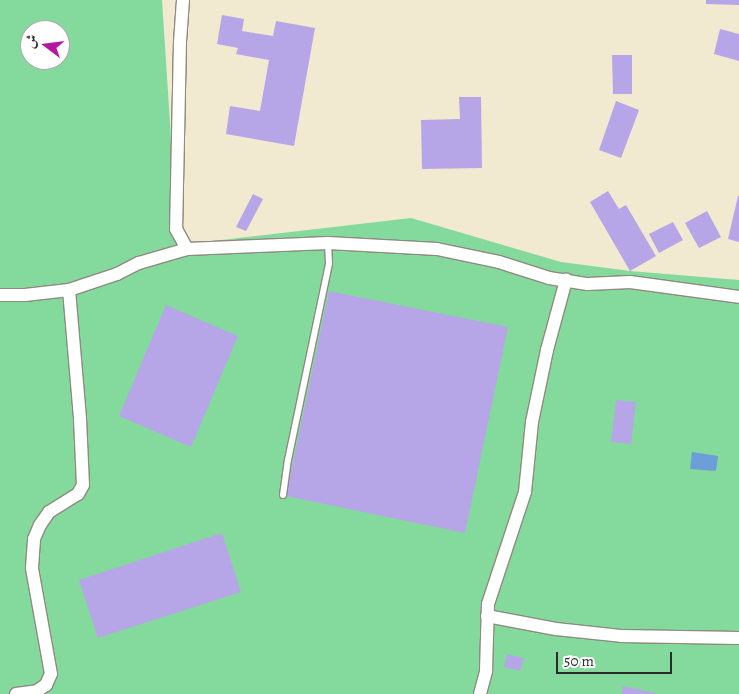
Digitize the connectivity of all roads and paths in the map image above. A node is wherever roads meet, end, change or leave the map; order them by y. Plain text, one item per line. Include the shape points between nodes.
1 (183, 0) edge
2 (328, 243) junction
3 (187, 249) junction
4 (566, 280) junction
5 (69, 290) junction
6 (0, 295) edge
7 (739, 297) edge
8 (284, 495) dead end
9 (487, 616) junction
10 (739, 638) edge
11 (16, 694) edge
12 (480, 694) edge

1 - 3 street via 176,229
2 - 3 street
2 - 4 street via 437,249
2 - 8 lane via 329,263 288,460
3 - 5 street via 139,263
4 - 7 street via 588,284 630,282
4 - 9 street via 532,422 524,492 492,585
5 - 6 street via 26,296
5 - 11 street via 83,485 78,494 49,512 34,539 32,568 50,674 46,685 37,691
9 - 10 street via 556,629 630,637
9 - 12 street via 486,671

